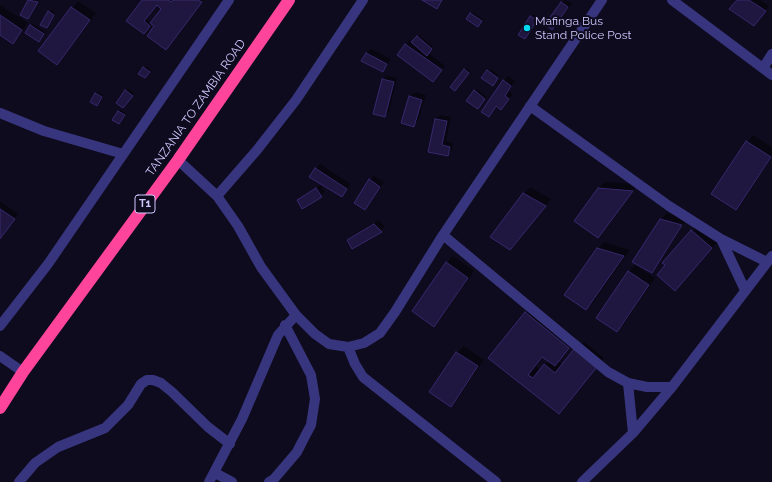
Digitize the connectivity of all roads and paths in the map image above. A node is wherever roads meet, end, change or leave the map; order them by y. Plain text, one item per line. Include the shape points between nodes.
1 (229, 0) edge
2 (289, 0) edge
3 (363, 0) edge
4 (602, 0) edge
5 (672, 0) edge
6 (772, 54) edge
7 (763, 68) junction
8 (772, 75) edge
9 (530, 106) junction
10 (0, 113) edge
11 (123, 154) junction
12 (178, 160) junction
13 (217, 196) junction
14 (443, 235) junction
15 (721, 239) junction
16 (769, 259) edge
17 (745, 290) junction
18 (296, 315) junction
19 (285, 325) junction
20 (0, 326) edge
21 (348, 347) junction
22 (0, 356) edge
23 (23, 372) junction
24 (628, 383) junction
25 (672, 387) junction
26 (0, 408) edge
27 (633, 433) junction
28 (230, 444) junction
29 (215, 472) junction
30 (19, 482) edge
31 (209, 482) edge
32 (232, 482) edge
33 (269, 482) edge
34 (496, 482) edge
35 (582, 482) edge

1 - 11 street
2 - 12 highway, TANZANIA TO ZAMBIA ROAD / T1
3 - 13 street via 296,100
4 - 9 street
5 - 7 street
6 - 7 street
7 - 8 street
9 - 14 street
9 - 15 street via 669,206
10 - 11 street via 44,131
11 - 20 street via 48,264
12 - 13 street
12 - 23 highway, TANZANIA TO ZAMBIA ROAD / T1
13 - 18 street via 238,226 261,267
14 - 21 street via 380,333 364,343
14 - 24 street via 608,372
15 - 16 street
15 - 17 street
16 - 17 street
17 - 25 street
18 - 19 street
18 - 21 street via 328,344
19 - 28 street via 278,335
19 - 33 street via 311,375 315,399 311,425 297,452
21 - 34 street via 363,377
22 - 23 street
23 - 26 highway, TANZANIA TO ZAMBIA ROAD / T1
24 - 25 street via 647,388
24 - 27 street
25 - 27 street
27 - 35 street
28 - 29 street
28 - 30 street via 161,383 147,380 141,384 128,405 105,428 58,446 35,463
29 - 31 street
29 - 32 street

